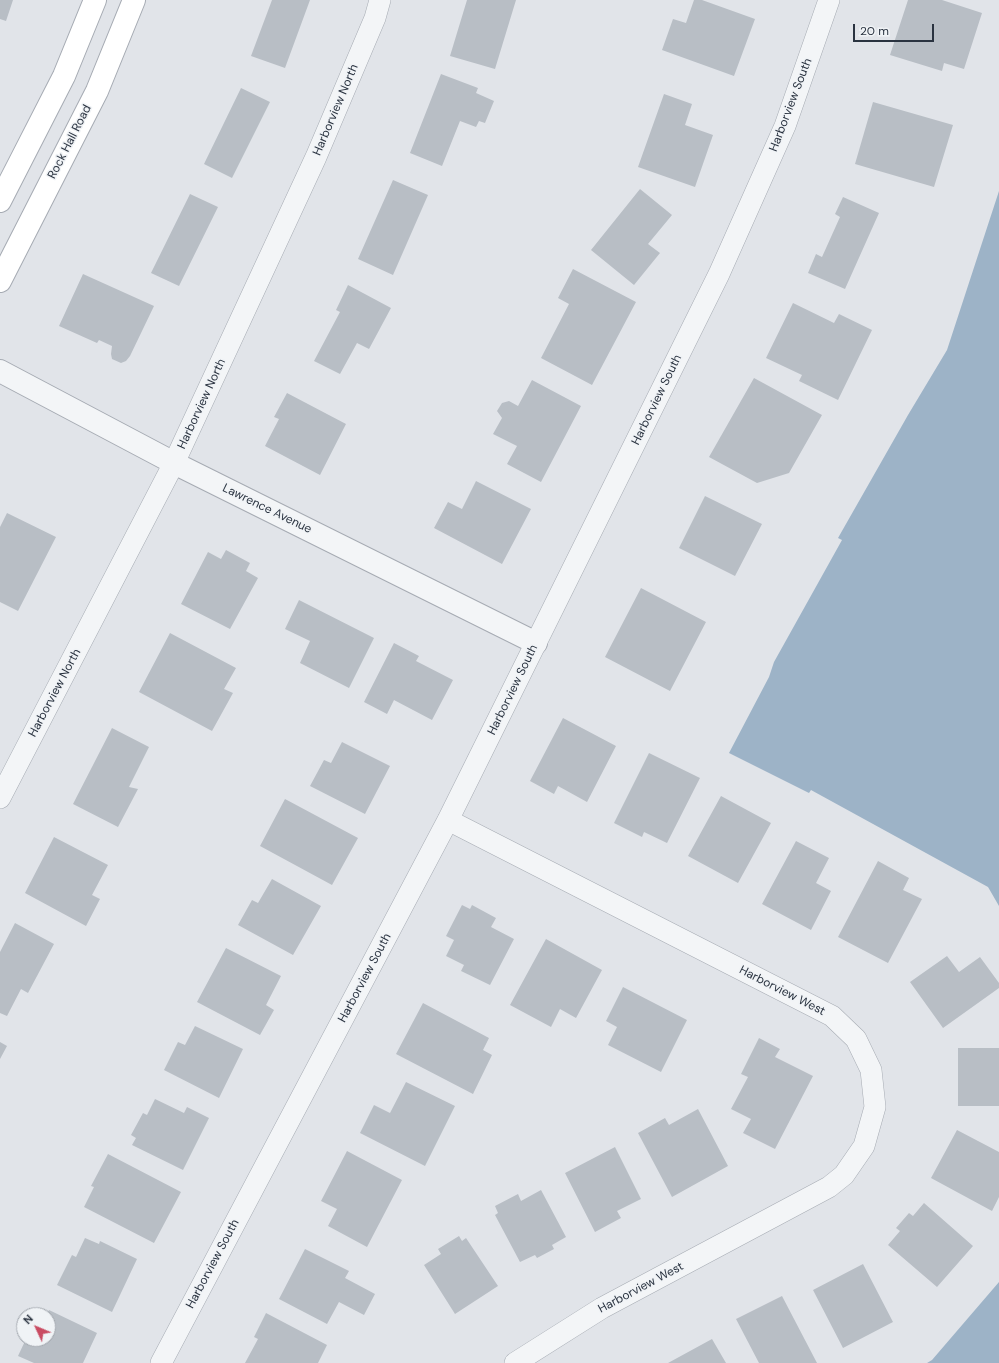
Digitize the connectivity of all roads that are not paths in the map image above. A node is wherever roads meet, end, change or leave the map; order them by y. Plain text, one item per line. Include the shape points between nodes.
1 (95, 0) edge
2 (134, 0) edge
3 (380, 0) edge
4 (828, 0) edge
5 (0, 201) edge
6 (0, 281) edge
7 (0, 371) edge
8 (174, 463) junction
9 (536, 643) junction
10 (0, 798) edge
11 (448, 820) junction
12 (161, 1363) edge
13 (515, 1363) edge

1 - 5 main road via 64,76
2 - 6 main road, Rock Hall Road via 97,91
3 - 8 street, Harborview North via 375,18 316,157
4 - 9 street, Harborview South via 785,126 719,274
7 - 8 street, Lawrence Avenue
8 - 9 street, Lawrence Avenue
8 - 10 street, Harborview North
9 - 11 street, Harborview South
11 - 12 street, Harborview South
11 - 13 street, Harborview West via 832,1016 856,1039 871,1070 875,1107 864,1146 844,1175 829,1187 602,1308

